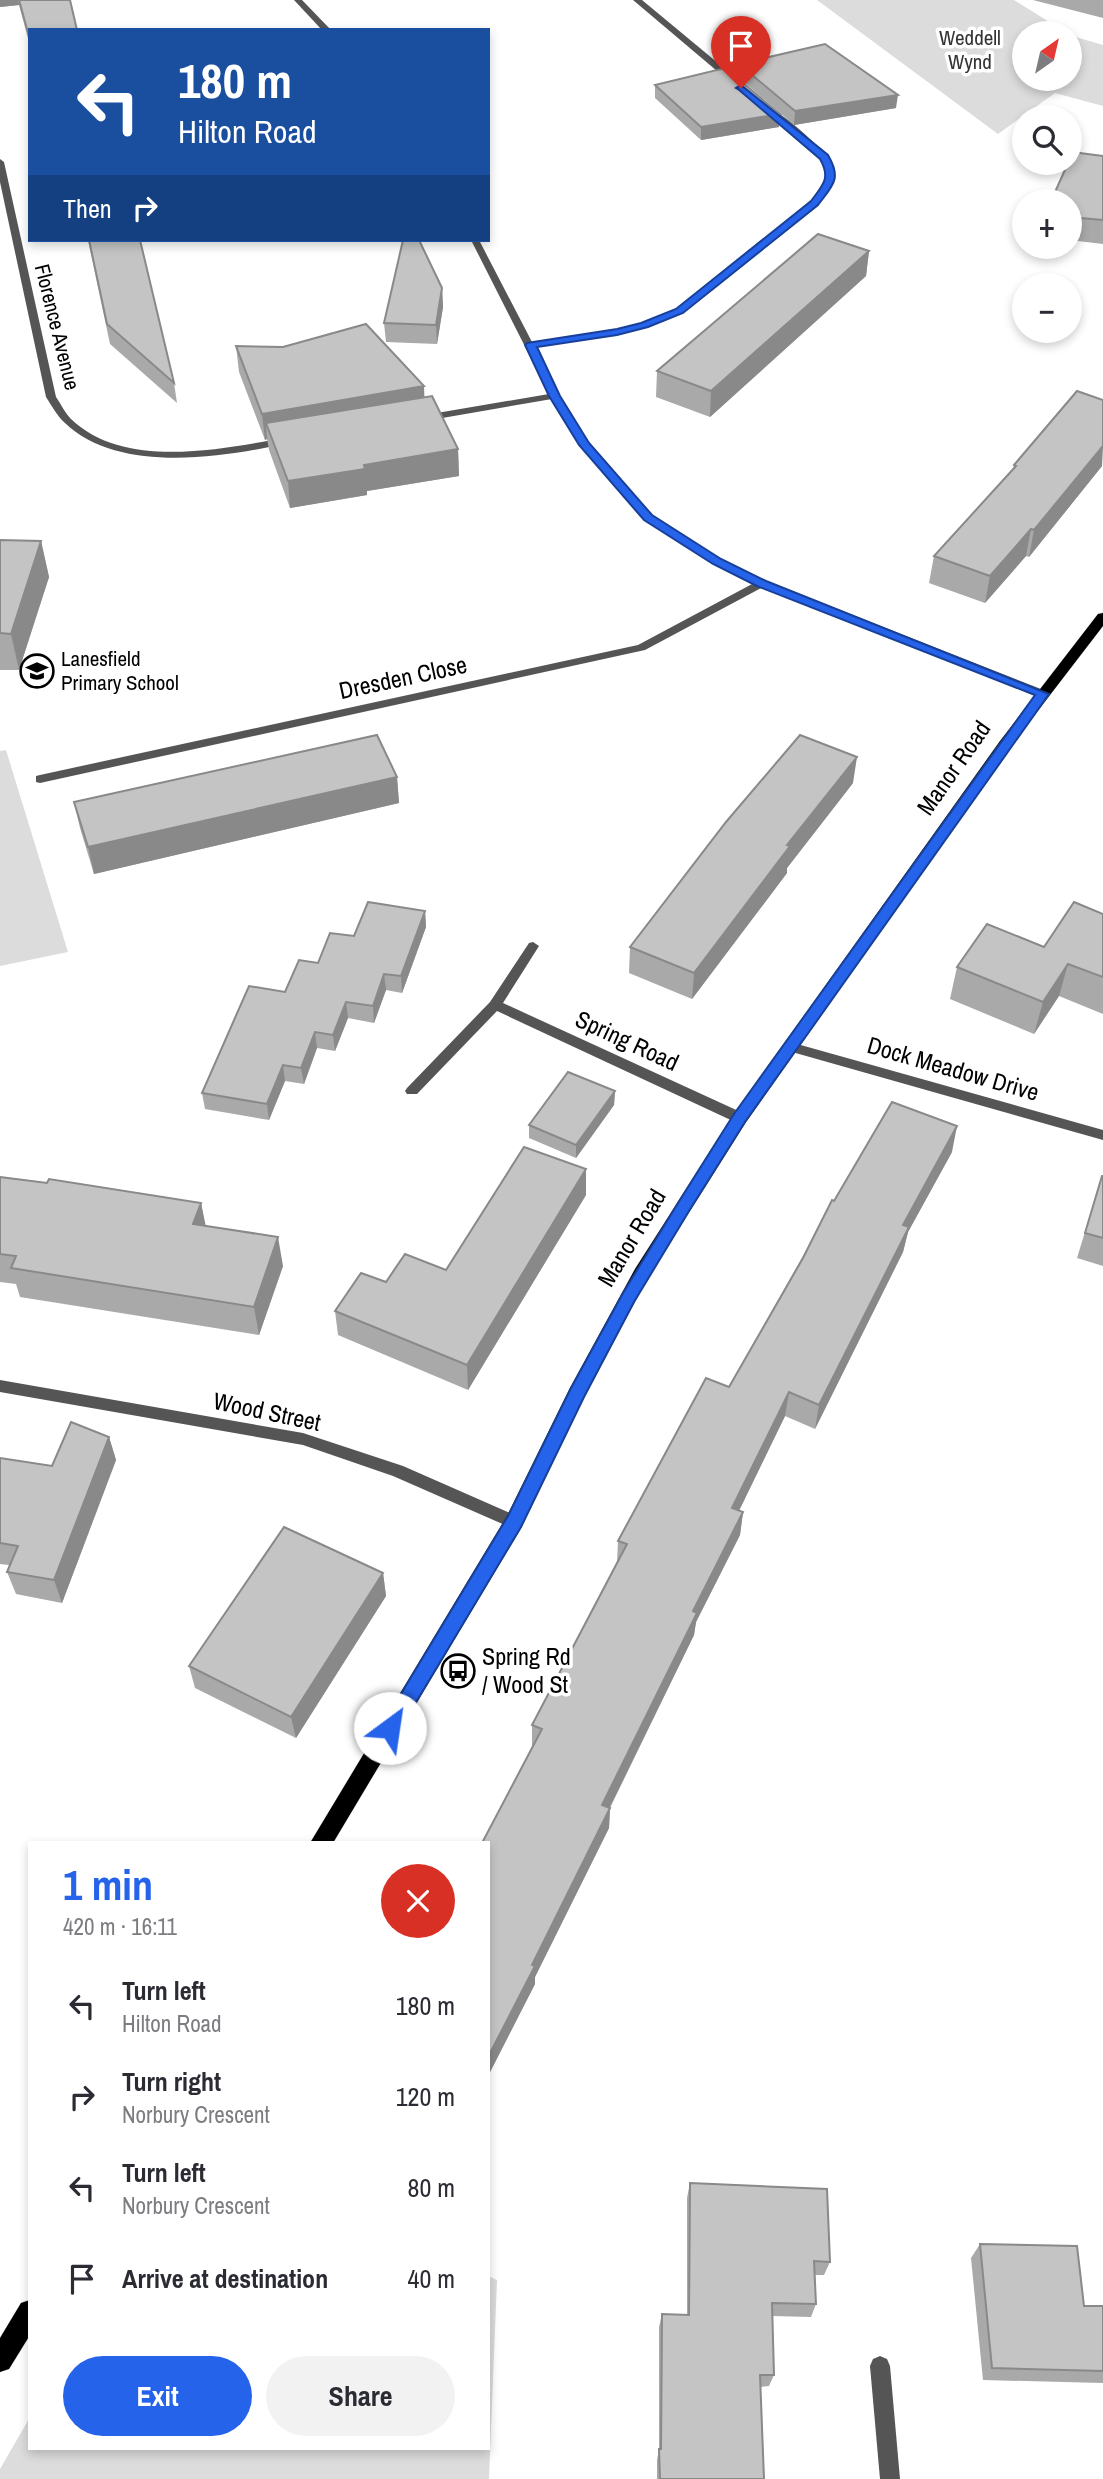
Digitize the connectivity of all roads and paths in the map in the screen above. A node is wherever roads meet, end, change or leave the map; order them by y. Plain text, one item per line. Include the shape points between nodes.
1 (298, 0) edge
2 (637, 0) edge
3 (325, 28) edge
4 (741, 88) edge
5 (762, 105) edge
6 (0, 162) edge
7 (476, 242) edge
8 (531, 345) junction
9 (555, 396) junction
10 (419, 419) edge
11 (297, 439) edge
12 (762, 583) junction
13 (1103, 617) edge
14 (1042, 694) junction
15 (40, 779) dead end
16 (533, 946) dead end
17 (495, 1005) junction
18 (790, 1047) junction
19 (412, 1091) dead end
20 (740, 1118) junction
21 (1103, 1135) edge
22 (0, 1386) edge
23 (514, 1522) junction
24 (322, 1841) edge
25 (28, 2315) edge
26 (0, 2360) edge
27 (880, 2366) dead end
28 (890, 2479) edge

1 - 3 street
2 - 4 street
5 - 8 street via 824,158 831,170 830,182 814,203 679,311 617,332
6 - 11 street, Florence Avenue via 51,397 69,423 111,445 179,456
7 - 8 street
8 - 9 street
9 - 10 street
9 - 12 street via 584,445 648,517 717,562
12 - 14 street
12 - 15 street, Dresden Close via 641,648
13 - 14 main road
14 - 18 main road, Manor Road
16 - 17 street
17 - 19 street
17 - 20 street, Spring Road
18 - 20 main road, Manor Road
18 - 21 street, Dock Meadow Drive
20 - 23 main road, Manor Road via 641,1274
22 - 23 street, Wood Street via 303,1439 398,1471
23 - 24 main road, Manor Road
25 - 26 main road
27 - 28 street

